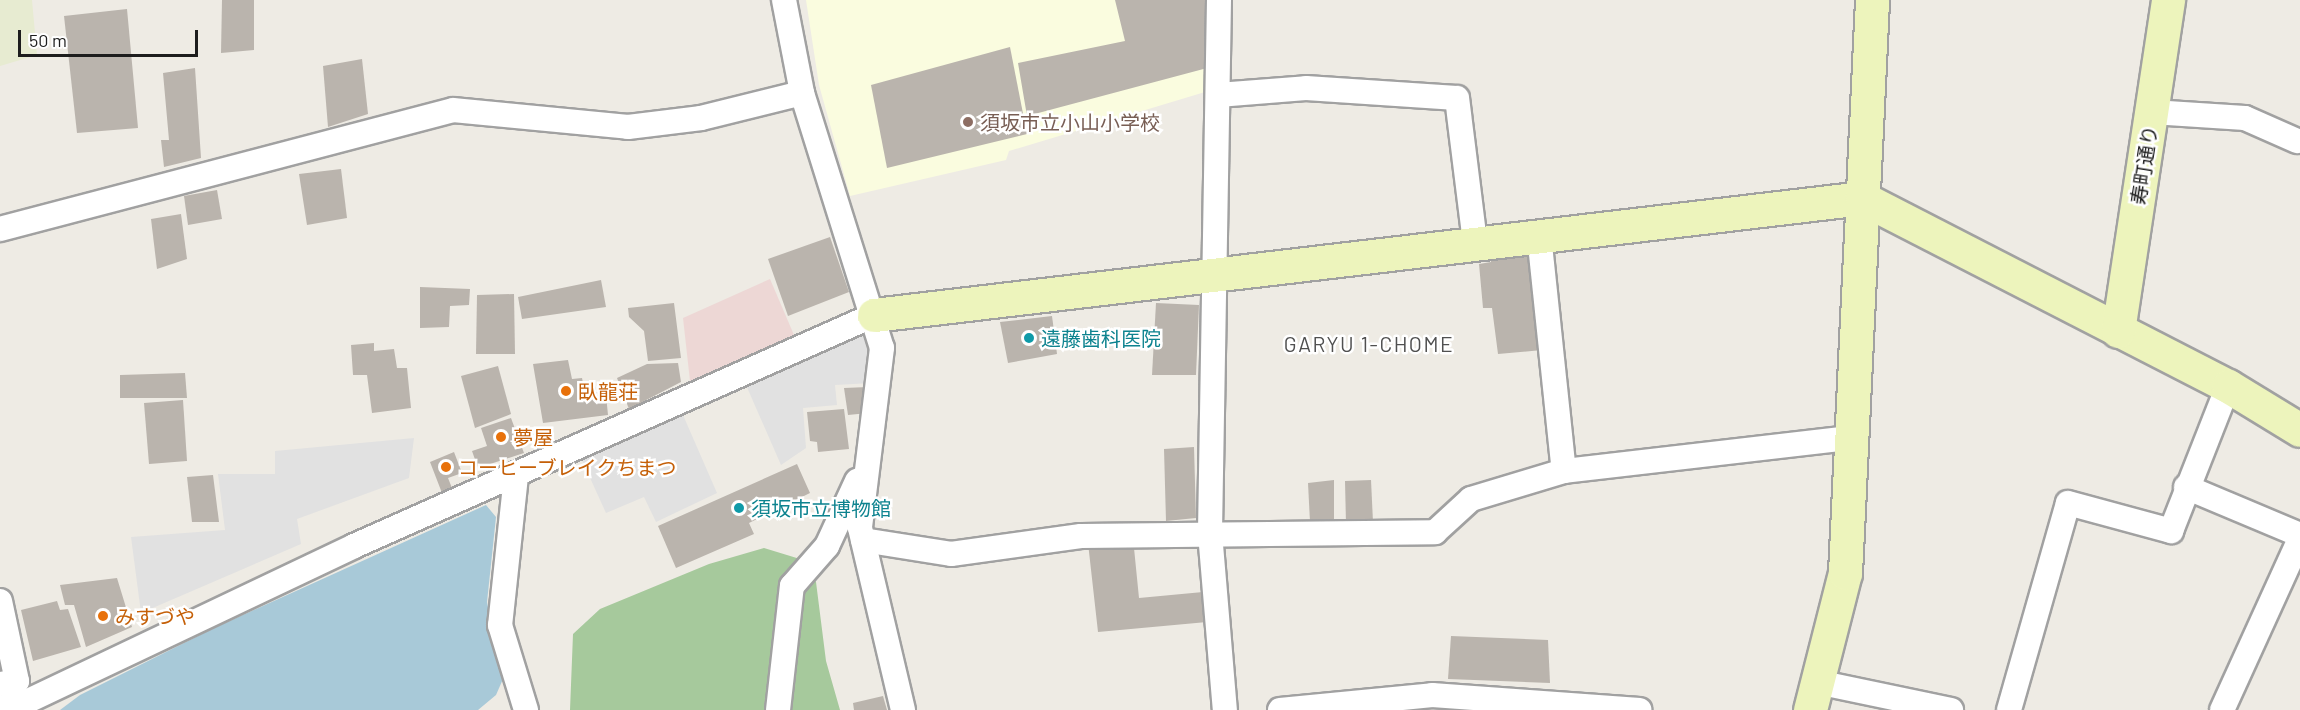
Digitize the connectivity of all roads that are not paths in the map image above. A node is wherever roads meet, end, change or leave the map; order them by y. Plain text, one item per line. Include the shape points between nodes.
1 (784, 0) edge
2 (1219, 0) edge
3 (1872, 0) edge
4 (2168, 0) edge
5 (802, 93) junction
6 (1218, 95) junction
7 (2152, 112) junction
8 (2297, 141) dead end
9 (1862, 198) junction
10 (0, 229) edge
11 (1539, 235) junction
12 (1476, 242) junction
13 (1216, 275) junction
14 (873, 315) junction
15 (2118, 331) junction
16 (2228, 386) junction
17 (2300, 430) edge
18 (1851, 438) junction
19 (1564, 471) junction
20 (516, 476) junction
21 (860, 476) dead end
22 (2186, 486) junction
23 (1210, 533) junction
24 (2300, 537) edge
25 (863, 540) junction
26 (0, 601) edge
27 (0, 684) edge
28 (1814, 696) edge
29 (0, 708) edge
30 (526, 710) edge
31 (777, 710) edge
32 (903, 710) edge
33 (1225, 710) edge
34 (1280, 710) edge
35 (1639, 710) edge
36 (1951, 710) edge
37 (2009, 710) edge
38 (2222, 710) edge

1 - 5 street
2 - 6 street
3 - 9 street
4 - 7 street, 寿町通り
5 - 10 street via 701,118 628,127 453,110
5 - 14 street
6 - 12 street via 1306,88 1457,98
6 - 13 street
7 - 8 street via 2244,118
7 - 15 street, 寿町通り
9 - 11 street
9 - 15 street
9 - 18 street
11 - 12 street
11 - 19 street
12 - 13 street
13 - 14 street
13 - 23 street
14 - 20 street
14 - 25 street via 882,348 862,502
15 - 16 street
16 - 17 street
16 - 22 street
18 - 19 street
18 - 28 street via 1845,573
19 - 23 street via 1471,499 1436,532
20 - 29 street via 268,586 28,701
20 - 30 street via 500,625
21 - 31 street via 827,546 792,586
22 - 24 street
22 - 37 street via 2170,531 2068,502
23 - 25 street via 1081,536 951,554
23 - 33 street
24 - 38 street
25 - 32 street
26 - 27 street via 17,681
28 - 36 street
34 - 35 street via 1432,695

